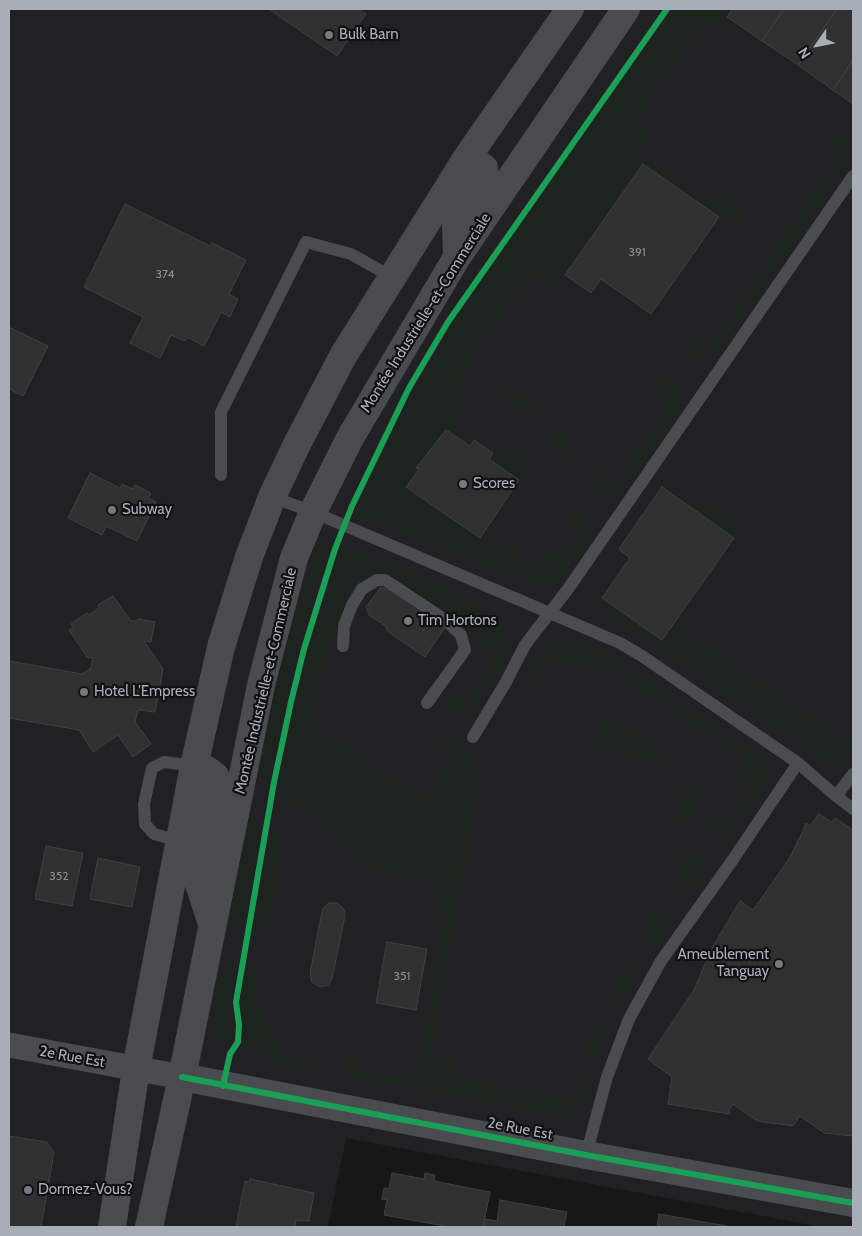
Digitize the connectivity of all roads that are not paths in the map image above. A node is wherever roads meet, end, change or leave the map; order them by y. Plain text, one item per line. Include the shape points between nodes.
1 (570, 9) edge
2 (626, 9) edge
3 (468, 156) junction
4 (853, 176) edge
5 (457, 257) junction
6 (392, 278) junction
7 (221, 475) dead end
8 (272, 497) junction
9 (313, 512) junction
10 (548, 613) junction
11 (343, 646) dead end
12 (427, 703) dead end
13 (474, 737) dead end
14 (798, 763) junction
15 (194, 766) junction
16 (853, 774) edge
17 (836, 796) junction
18 (853, 809) edge
19 (179, 841) junction
20 (213, 926) junction
21 (9, 1045) edge
22 (136, 1068) junction
23 (182, 1077) junction
24 (586, 1155) junction
25 (853, 1203) edge
26 (112, 1227) edge
27 (148, 1227) edge

1 - 3 main road
2 - 5 main road, Montée Industrielle-et-Commerciale
3 - 5 main road via 484,168 484,177 456,226
3 - 6 main road
4 - 10 lane via 579,574
5 - 9 main road, Montée Industrielle-et-Commerciale via 350,438
6 - 7 lane via 351,254 306,242 221,412
6 - 8 main road via 343,356
8 - 9 lane
8 - 15 main road via 221,647
9 - 10 lane
9 - 20 main road, Montée Industrielle-et-Commerciale via 294,558 262,685
10 - 13 lane via 525,645
10 - 14 lane via 596,632 642,656
11 - 12 lane via 344,626 352,605 362,589 377,580 386,580 444,619 461,635 465,650
14 - 17 lane
14 - 24 lane via 661,961 629,1019 607,1077
15 - 19 main road
15 - 19 lane via 164,762 152,768 144,804 145,824 154,834
15 - 20 main road via 215,776 216,790 199,884
16 - 17 lane
17 - 18 lane
19 - 22 main road
20 - 23 main road, Montée Industrielle-et-Commerciale
21 - 22 street, 2e Rue Est
22 - 23 street, 2e Rue Est
22 - 26 main road
23 - 24 main road, 2e Rue Est
23 - 27 main road, Montée Industrielle-et-Commerciale
24 - 25 main road, 2e Rue Est

